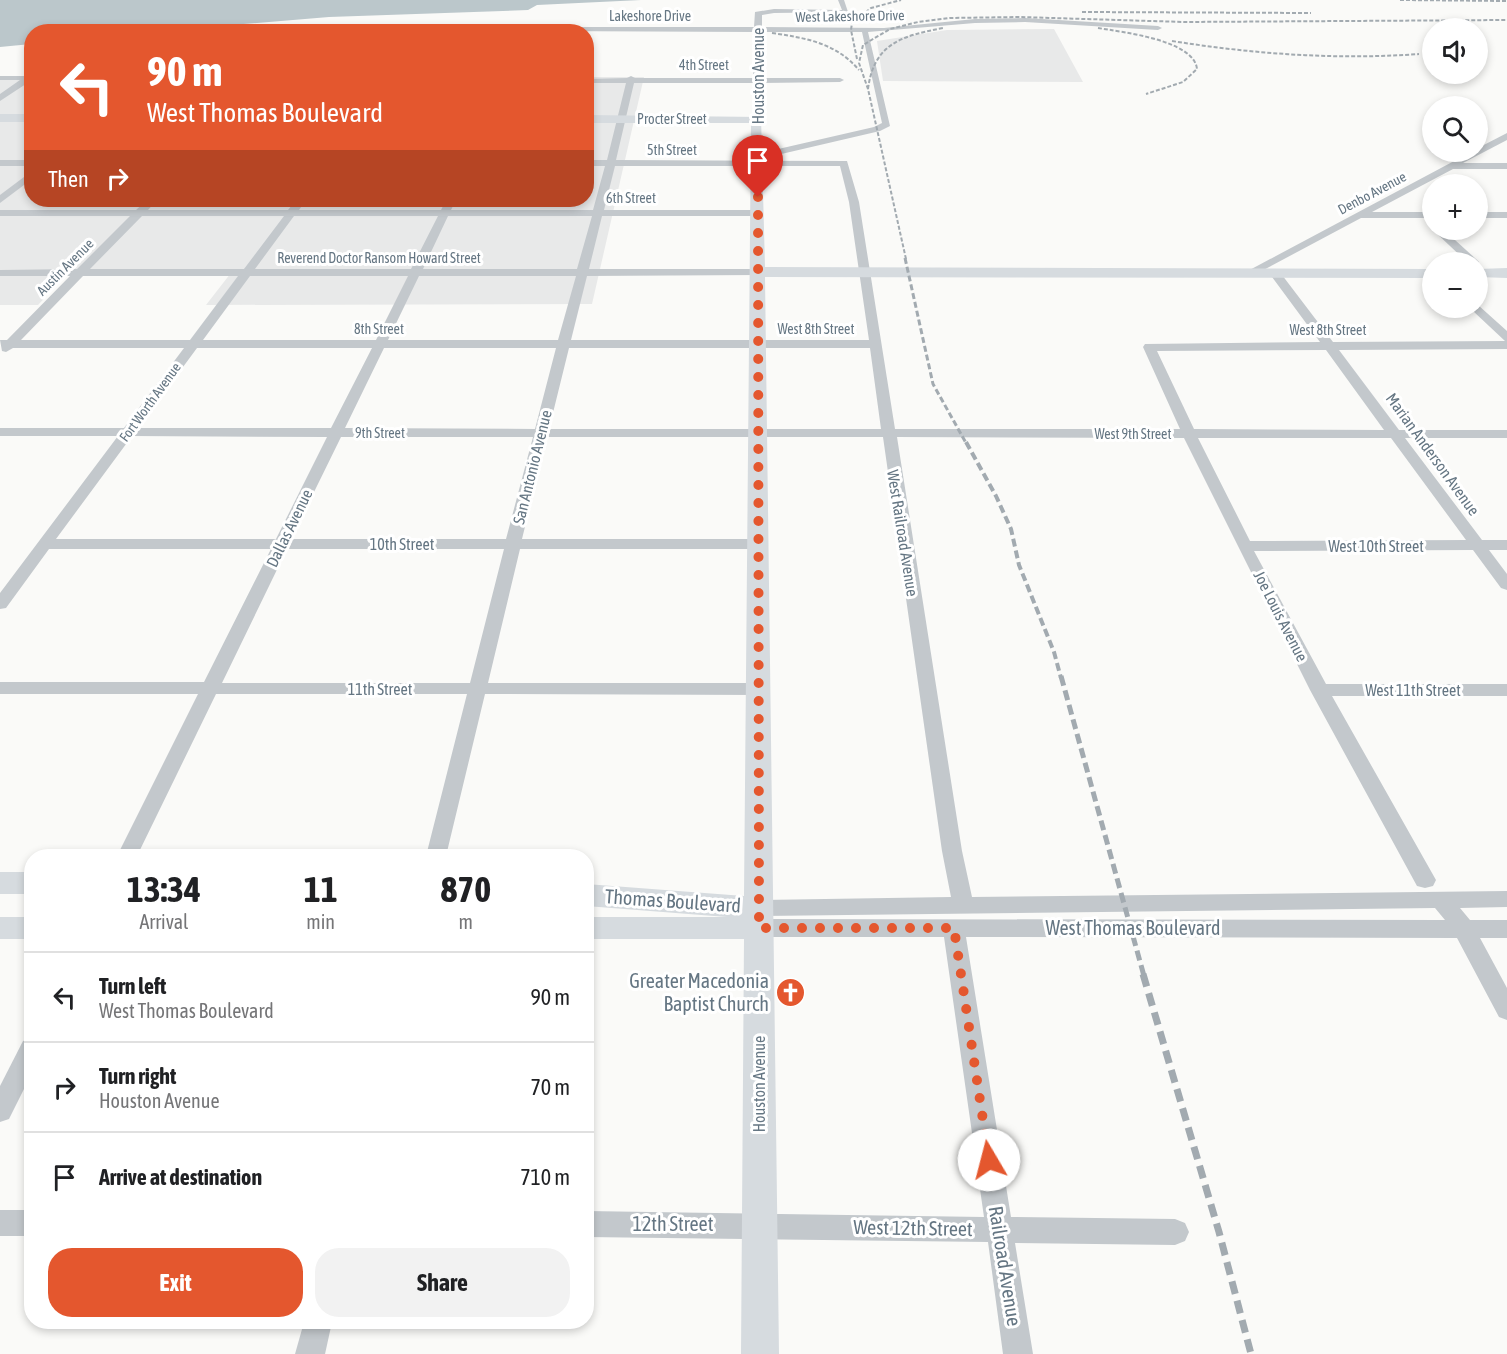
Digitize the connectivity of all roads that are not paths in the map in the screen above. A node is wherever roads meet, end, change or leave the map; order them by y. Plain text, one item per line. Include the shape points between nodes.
1 (841, 0) edge
2 (1158, 28) dead end
3 (594, 29) edge
4 (758, 30) junction
5 (865, 33) dead end
6 (0, 80) edge
7 (24, 80) edge
8 (594, 80) edge
9 (630, 80) junction
10 (758, 80) junction
11 (840, 80) dead end
12 (24, 83) edge
13 (0, 98) edge
14 (0, 118) edge
15 (24, 118) edge
16 (594, 119) edge
17 (622, 119) junction
18 (757, 119) junction
19 (1507, 136) edge
20 (758, 160) junction
21 (0, 163) edge
22 (24, 163) edge
23 (594, 163) edge
24 (611, 163) junction
25 (1451, 166) junction
26 (1507, 166) edge
27 (24, 180) edge
28 (0, 200) edge
29 (145, 207) edge
30 (295, 207) edge
31 (425, 207) edge
32 (447, 207) edge
33 (469, 207) edge
34 (0, 213) edge
35 (139, 213) junction
36 (290, 213) junction
37 (598, 213) junction
38 (758, 213) junction
39 (1360, 215) junction
40 (1422, 215) edge
41 (1488, 215) edge
42 (1507, 215) edge
43 (1449, 240) edge
44 (1462, 252) edge
45 (759, 272) junction
46 (1488, 272) edge
47 (0, 273) edge
48 (80, 273) junction
49 (245, 273) junction
50 (414, 273) junction
51 (583, 273) junction
52 (863, 273) junction
53 (1250, 273) junction
54 (1275, 273) junction
55 (1422, 273) edge
56 (1507, 273) edge
57 (1487, 318) edge
58 (1507, 338) edge
59 (5, 344) edge
60 (193, 344) junction
61 (380, 344) junction
62 (563, 344) junction
63 (759, 344) junction
64 (874, 344) junction
65 (1329, 345) junction
66 (1507, 345) edge
67 (1149, 347) joint
68 (0, 355) edge
69 (0, 432) edge
70 (128, 432) junction
71 (337, 433) junction
72 (541, 433) junction
73 (759, 433) junction
74 (888, 433) junction
75 (1187, 434) junction
76 (1395, 434) junction
77 (1507, 434) edge
78 (45, 544) junction
79 (282, 544) junction
80 (513, 544) junction
81 (759, 544) junction
82 (1477, 545) junction
83 (1507, 545) edge
84 (1246, 546) junction
85 (1507, 585) edge
86 (0, 604) edge
87 (0, 688) edge
88 (210, 689) junction
89 (477, 689) junction
90 (759, 689) junction
91 (1319, 690) junction
92 (1507, 690) edge
93 (130, 849) edge
94 (438, 849) edge
95 (1425, 880) dead end
96 (0, 883) edge
97 (24, 883) edge
98 (594, 896) edge
99 (1507, 899) edge
100 (1441, 900) junction
101 (963, 904) junction
102 (759, 918) junction
103 (0, 928) edge
104 (24, 928) edge
105 (594, 928) edge
106 (954, 928) junction
107 (1507, 928) edge
108 (1464, 929) junction
109 (1507, 1010) edge
110 (24, 1064) edge
111 (0, 1111) edge
112 (0, 1223) edge
113 (24, 1223) edge
114 (594, 1224) edge
115 (760, 1225) junction
116 (999, 1229) junction
117 (1174, 1232) dead end
118 (316, 1329) edge
119 (310, 1354) edge
120 (760, 1354) edge
121 (1018, 1354) edge

1 - 4 street, Houston Avenue via 846,11 763,12 758,14
2 - 4 street, West Lakeshore Drive via 1025,20 884,30
3 - 4 street, Lakeshore Drive
4 - 10 street, Houston Avenue
5 - 20 street via 887,124
6 - 7 street
8 - 9 street, 4th Street
9 - 10 street, 4th Street
9 - 17 street, San Antonio Avenue
10 - 11 street, 4th Street
10 - 18 street, Houston Avenue
12 - 13 street
14 - 15 main road
16 - 17 main road, Procter Street
17 - 18 main road, Procter Street
17 - 24 street, San Antonio Avenue
18 - 20 main road, Houston Avenue
19 - 25 street, Denbo Avenue
20 - 24 street, 5th Street
20 - 38 main road, Houston Avenue
20 - 52 street, West Railroad Avenue via 844,164 854,202
21 - 22 street
23 - 24 street, 5th Street
24 - 37 street, San Antonio Avenue
25 - 26 street
25 - 39 street, Denbo Avenue
27 - 28 street
29 - 35 street, Austin Avenue
30 - 36 street, Fort Worth Avenue
31 - 36 street, 6th Street
32 - 50 street, Dallas Avenue
33 - 37 street, 6th Street
34 - 35 street, 6th Street
35 - 36 street, 6th Street
35 - 48 street, Austin Avenue
36 - 49 street, Fort Worth Avenue
37 - 38 street, 6th Street
37 - 51 street, San Antonio Avenue
38 - 45 main road, Houston Avenue
39 - 40 street
39 - 53 street, Denbo Avenue
41 - 42 street
43 - 44 street
45 - 51 street, Reverend Doctor Ransom Howard Street
45 - 52 main road
45 - 63 main road, Houston Avenue
46 - 56 main road
47 - 48 street, Reverend Doctor Ransom Howard Street
48 - 49 street, Reverend Doctor Ransom Howard Street
48 - 59 street, Austin Avenue
49 - 50 street, Reverend Doctor Ransom Howard Street
49 - 60 street, Fort Worth Avenue
50 - 51 street, Reverend Doctor Ransom Howard Street
50 - 61 street, Dallas Avenue
51 - 62 street, San Antonio Avenue
52 - 53 main road
52 - 64 street, West Railroad Avenue
53 - 54 main road
54 - 55 main road
54 - 65 street, Marian Anderson Avenue
57 - 58 street
59 - 60 street, 8th Street
59 - 68 street, Austin Avenue
60 - 61 street, 8th Street
60 - 70 street, Fort Worth Avenue
61 - 62 street, 8th Street
61 - 71 street, Dallas Avenue
62 - 63 street, 8th Street
62 - 72 street, San Antonio Avenue
63 - 64 street, West 8th Street
63 - 73 main road, Houston Avenue
64 - 74 street, West Railroad Avenue
65 - 66 street, West 8th Street
65 - 67 street, West 8th Street
65 - 76 street, Marian Anderson Avenue
67 - 75 street, Joe Louis Avenue
69 - 70 street, 9th Street
70 - 71 street, 9th Street
70 - 78 street, Fort Worth Avenue
71 - 72 street, 9th Street
71 - 79 street, Dallas Avenue
72 - 73 street, 9th Street
72 - 80 street, San Antonio Avenue
73 - 74 street, West 9th Street
73 - 81 main road, Houston Avenue
74 - 75 street, West 9th Street
74 - 101 street, West Railroad Avenue
75 - 76 street, West 9th Street
75 - 84 street, Joe Louis Avenue
76 - 77 street, West 9th Street
76 - 82 street, Marian Anderson Avenue
78 - 79 street, 10th Street
78 - 86 street, Fort Worth Avenue
79 - 80 street, 10th Street
79 - 88 street, Dallas Avenue
80 - 81 street, 10th Street
80 - 89 street, San Antonio Avenue
81 - 90 main road, Houston Avenue
82 - 83 street, West 10th Street
82 - 84 street, West 10th Street
82 - 85 street, Marian Anderson Avenue
84 - 91 street, Joe Louis Avenue
87 - 88 street, 11th Street
88 - 89 street, 11th Street
88 - 93 street, Dallas Avenue
89 - 90 street, 11th Street
89 - 94 street, San Antonio Avenue
90 - 102 main road, Houston Avenue
91 - 92 street, West 11th Street
91 - 95 street, Joe Louis Avenue
96 - 97 main road
98 - 102 main road, Thomas Boulevard
99 - 100 street, West Thomas Boulevard
100 - 101 street, West Thomas Boulevard
100 - 108 street
101 - 102 street, West Thomas Boulevard
102 - 105 main road, Thomas Boulevard
102 - 106 street, West Thomas Boulevard
102 - 115 main road, Houston Avenue
103 - 104 main road
106 - 108 street, West Thomas Boulevard
106 - 116 street, Railroad Avenue
107 - 108 street, West Thomas Boulevard
108 - 109 street
110 - 111 street
112 - 113 street
114 - 115 street, 12th Street
115 - 116 street, West 12th Street
115 - 120 main road, Houston Avenue
116 - 117 street, West 12th Street
116 - 121 street, Railroad Avenue
118 - 119 street

